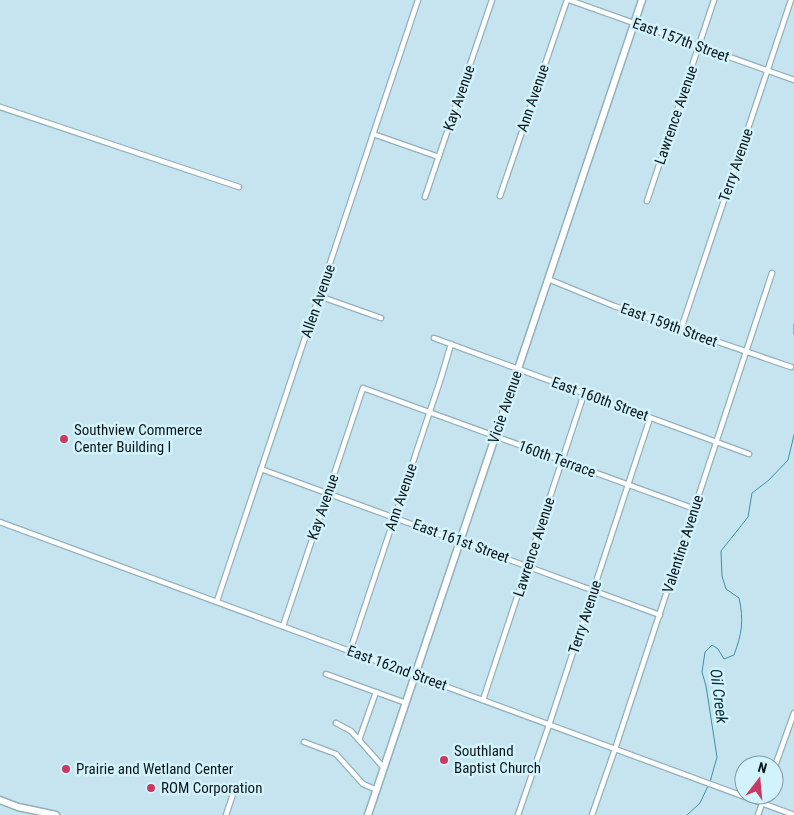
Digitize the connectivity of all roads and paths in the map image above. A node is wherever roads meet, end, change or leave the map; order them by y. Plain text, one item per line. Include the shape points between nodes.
1 (418, 0) edge
2 (492, 0) edge
3 (568, 0) edge
4 (642, 0) edge
5 (714, 0) edge
6 (791, 0) edge
7 (634, 23) junction
8 (699, 46) junction
9 (768, 71) junction
10 (794, 80) edge
11 (0, 107) edge
12 (373, 134) junction
13 (439, 157) junction
14 (239, 187) dead end
15 (426, 196) dead end
16 (500, 196) dead end
17 (647, 201) dead end
18 (772, 273) dead end
19 (548, 279) junction
20 (320, 296) junction
21 (381, 318) dead end
22 (681, 329) junction
23 (434, 338) dead end
24 (451, 344) junction
25 (747, 353) junction
26 (791, 367) dead end
27 (518, 369) junction
28 (363, 388) joint
29 (584, 394) junction
30 (430, 412) junction
31 (650, 418) junction
32 (496, 436) junction
33 (717, 443) junction
34 (748, 454) dead end
35 (562, 461) junction
36 (261, 469) junction
37 (628, 485) junction
38 (328, 493) junction
39 (695, 509) junction
40 (394, 517) junction
41 (0, 522) edge
42 (460, 541) junction
43 (527, 566) junction
44 (593, 590) junction
45 (217, 601) junction
46 (660, 615) junction
47 (283, 626) junction
48 (350, 651) junction
49 (326, 674) dead end
50 (415, 675) junction
51 (376, 692) junction
52 (483, 700) junction
53 (406, 703) junction
54 (794, 713) edge
55 (336, 723) dead end
56 (549, 725) junction
57 (359, 740) junction
58 (304, 742) dead end
59 (615, 749) junction
60 (779, 755) edge
61 (384, 768) junction
62 (377, 790) junction
63 (734, 793) edge
64 (233, 794) dead end
65 (0, 800) edge
66 (767, 805) edge
67 (56, 815) edge
68 (226, 815) edge
69 (368, 815) edge
70 (518, 815) edge
71 (592, 815) edge
72 (794, 815) edge

1 - 12 street, Allen Avenue
2 - 13 street, Kay Avenue
3 - 7 street, East 157th Street
3 - 16 street, Ann Avenue
4 - 7 street, Vicie Avenue
5 - 8 street, Lawrence Avenue
6 - 9 street, Terry Avenue
7 - 8 street, East 157th Street
7 - 19 street, Vicie Avenue
8 - 9 street, East 157th Street
8 - 17 street, Lawrence Avenue
9 - 10 street, East 157th Street
9 - 22 street, Terry Avenue
11 - 14 street
12 - 13 street
12 - 20 street, Allen Avenue
13 - 15 street, Kay Avenue
18 - 25 street, Valentine Avenue
19 - 22 street, East 159th Street
19 - 27 street, Vicie Avenue
20 - 21 street
20 - 36 street, Allen Avenue
22 - 25 street, East 159th Street
23 - 24 street, East 160th Street
24 - 27 street, East 160th Street
24 - 30 street, Ann Avenue
25 - 26 street, East 159th Street
25 - 33 street, Valentine Avenue
27 - 29 street, East 160th Street
27 - 32 street, Vicie Avenue
28 - 30 street, 160th Terrace
28 - 38 street, Kay Avenue
29 - 31 street, East 160th Street
29 - 35 street, Lawrence Avenue
30 - 32 street, 160th Terrace
30 - 40 street, Ann Avenue
31 - 33 street, East 160th Street
31 - 37 street, Terry Avenue
32 - 35 street, 160th Terrace
32 - 42 street, Vicie Avenue
33 - 34 street, East 160th Street
33 - 39 street, Valentine Avenue
35 - 37 street, 160th Terrace
35 - 43 street, Lawrence Avenue
36 - 38 street, East 161st Street
36 - 45 street, Allen Avenue
37 - 39 street, 160th Terrace
37 - 44 street, Terry Avenue
38 - 40 street, East 161st Street
38 - 47 street, Kay Avenue
39 - 46 street, Valentine Avenue
40 - 42 street, East 161st Street
40 - 48 street, Ann Avenue
41 - 45 street, East 162nd Street
42 - 43 street, East 161st Street
42 - 50 street, Vicie Avenue
43 - 44 street, East 161st Street
43 - 52 street, Lawrence Avenue
44 - 46 street, East 161st Street
44 - 56 street, Terry Avenue
45 - 47 street, East 162nd Street
46 - 59 street, Valentine Avenue
47 - 48 street, East 162nd Street
48 - 50 street, East 162nd Street
49 - 51 street
50 - 52 street, East 162nd Street
50 - 53 street, Vicie Avenue
51 - 53 street
51 - 57 street
52 - 56 street, East 162nd Street
53 - 61 street, Vicie Avenue
54 - 60 street
55 - 57 street via 351,730
56 - 59 street, East 162nd Street
56 - 70 street, Terry Avenue
57 - 61 street
58 - 62 street via 336,754 363,784
59 - 63 street, East 162nd Street
59 - 71 street, Valentine Avenue
61 - 62 street, Vicie Avenue
62 - 69 street, Vicie Avenue
64 - 68 street
65 - 67 street
66 - 72 street, East 162nd Street

